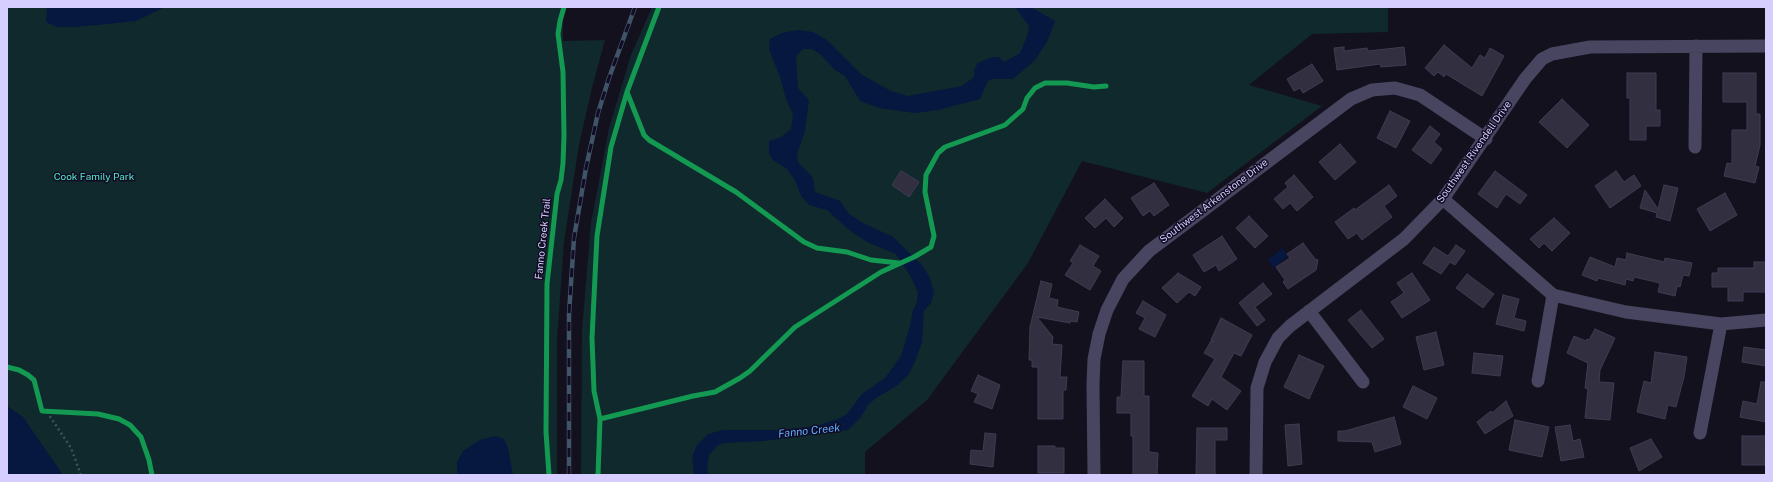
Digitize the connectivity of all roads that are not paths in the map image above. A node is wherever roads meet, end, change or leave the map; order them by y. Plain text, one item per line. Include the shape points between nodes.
1 (1696, 46) junction
2 (1766, 46) edge
3 (1486, 139) junction
4 (1695, 147) dead end
5 (1443, 199) junction
6 (1553, 295) junction
7 (1309, 311) junction
8 (1766, 320) edge
9 (1721, 324) junction
10 (1538, 381) dead end
11 (1363, 382) dead end
12 (1700, 433) dead end
13 (1094, 475) edge
14 (1256, 475) edge

1 - 2 street, Southwest Rivendell Drive
1 - 3 street, Southwest Rivendell Drive via 1590,46 1552,54 1542,59 1530,72
1 - 4 street
3 - 5 street, Southwest Rivendell Drive
3 - 13 street, Southwest Arkenstone Drive via 1420,95 1395,88 1372,90 1351,99 1149,251 1123,280 1107,310 1099,334 1094,359 1093,385
5 - 6 street
5 - 7 street, Southwest Rivendell Drive via 1404,239
6 - 9 street via 1626,312
6 - 10 street
7 - 11 street
7 - 14 street, Southwest Rivendell Drive via 1278,338 1260,377 1256,401
8 - 9 street
9 - 12 street

